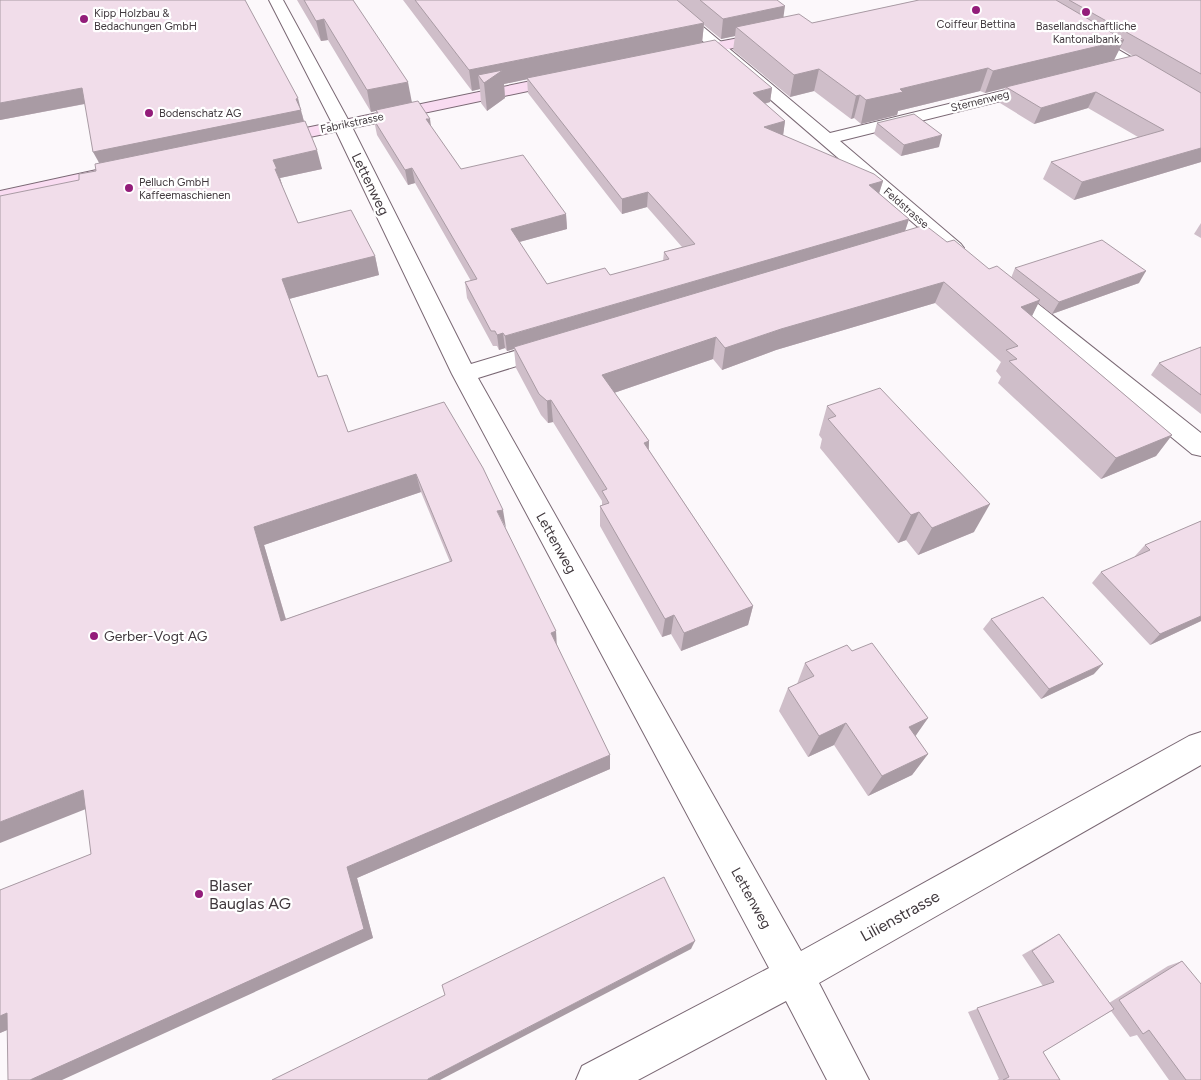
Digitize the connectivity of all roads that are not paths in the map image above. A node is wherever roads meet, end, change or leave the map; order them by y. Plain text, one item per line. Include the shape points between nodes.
1 (276, 0) edge
2 (662, 0) edge
3 (1023, 0) edge
4 (789, 32) edge
5 (719, 46) junction
6 (671, 56) edge
7 (1132, 64) junction
8 (1113, 68) edge
9 (576, 76) edge
10 (1056, 82) edge
11 (1201, 105) edge
12 (342, 125) junction
13 (827, 139) junction
14 (254, 143) edge
15 (127, 170) edge
16 (0, 196) edge
17 (966, 258) edge
18 (988, 276) edge
19 (567, 343) edge
20 (464, 374) junction
21 (1201, 447) edge
22 (1201, 747) edge
23 (794, 976) junction
24 (596, 1080) edge
25 (849, 1080) edge

1 - 12 street, Lettenweg
2 - 5 street, Feldstrasse
3 - 7 street
4 - 5 street
5 - 6 street
5 - 13 street, Feldstrasse
7 - 8 street
7 - 11 street
9 - 12 street, Fabrikstrasse
10 - 13 street, Sternenweg
12 - 14 street, Fabrikstrasse
12 - 20 street, Lettenweg
13 - 17 street, Feldstrasse via 926,236
15 - 16 street
18 - 21 street
19 - 20 street
20 - 23 street, Lettenweg
22 - 23 street, Lilienstrasse
23 - 24 street, Lilienstrasse
23 - 25 street, Lettenweg

